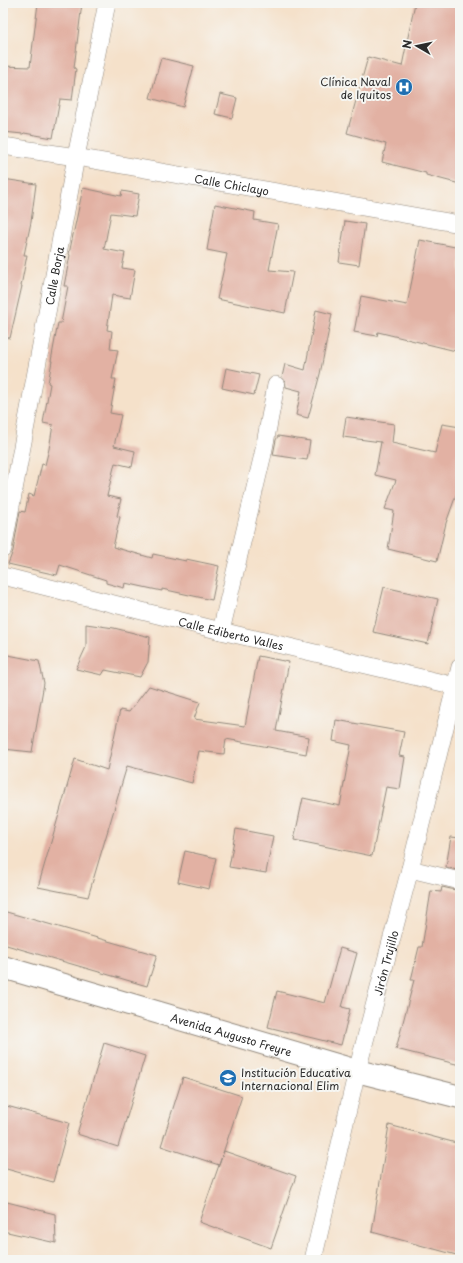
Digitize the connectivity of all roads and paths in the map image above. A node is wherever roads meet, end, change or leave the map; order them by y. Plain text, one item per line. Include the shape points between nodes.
1 (107, 3) edge
2 (3, 146) edge
3 (76, 157) junction
4 (460, 224) edge
5 (276, 385) dead end
6 (3, 549) edge
7 (3, 576) edge
8 (221, 631) junction
9 (460, 667) edge
10 (458, 687) edge
11 (410, 869) junction
12 (460, 881) edge
13 (3, 967) edge
14 (357, 1071) junction
15 (460, 1097) edge
16 (313, 1260) edge

1 - 3 street, Calle Borja
2 - 3 street, Calle Chiclayo
3 - 4 street, Calle Chiclayo
3 - 6 street, Calle Borja
5 - 8 street via 263,454
7 - 8 street, Calle Ediberto Valles
8 - 10 street, Calle Ediberto Valles
9 - 10 street, Jirón Trujillo
10 - 11 street, Jirón Trujillo
11 - 12 street
11 - 14 street, Jirón Trujillo
13 - 14 main road, Avenida Augusto Freyre
14 - 15 main road, Avenida Augusto Freyre
14 - 16 street, Jirón Trujillo

